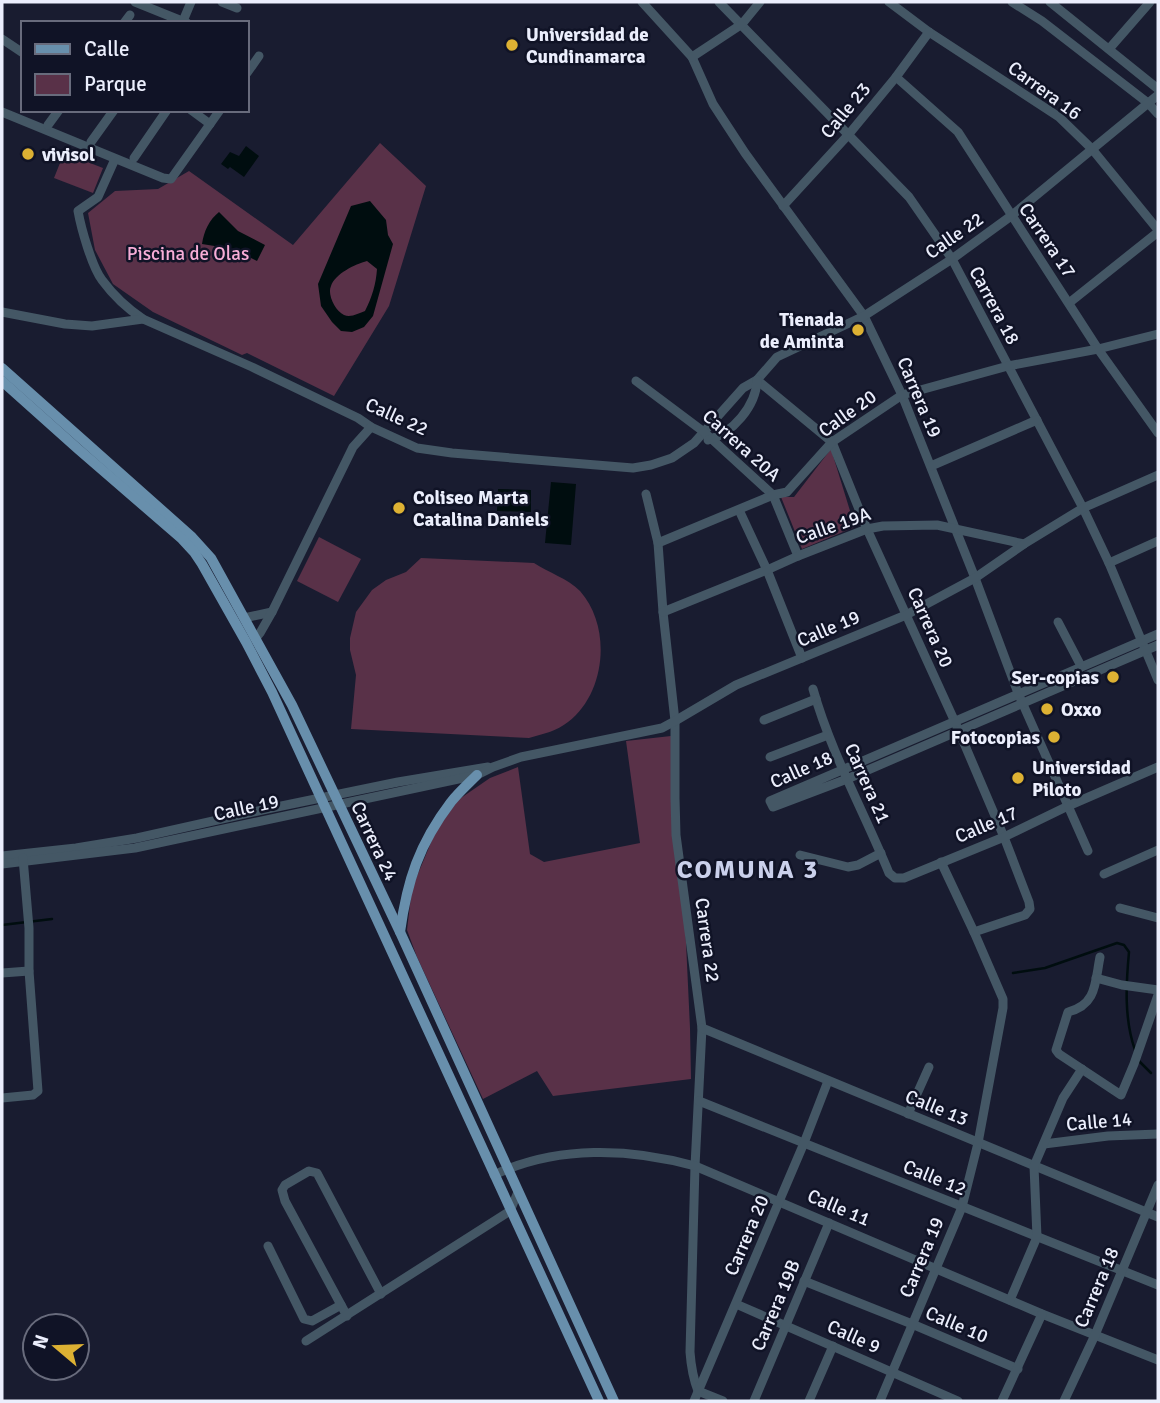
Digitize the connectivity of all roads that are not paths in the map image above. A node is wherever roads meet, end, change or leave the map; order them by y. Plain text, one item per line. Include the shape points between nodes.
1 (191, 2) edge
2 (222, 2) edge
3 (642, 2) edge
4 (719, 2) edge
5 (760, 2) edge
6 (889, 2) edge
7 (1012, 2) edge
8 (1050, 2) edge
9 (1150, 2) edge
10 (141, 3) edge
11 (237, 8) dead end
12 (183, 21) edge
13 (185, 21) edge
14 (742, 24) junction
15 (929, 32) junction
16 (2, 39) edge
17 (1109, 49) junction
18 (21, 52) edge
19 (258, 56) dead end
20 (692, 57) junction
21 (248, 71) edge
22 (896, 77) junction
23 (1158, 89) edge
24 (1158, 95) edge
25 (1148, 103) junction
26 (2, 112) edge
27 (58, 112) edge
28 (113, 112) edge
29 (166, 112) edge
30 (194, 112) edge
31 (219, 112) edge
32 (1158, 114) edge
33 (210, 124) junction
34 (48, 125) dead end
35 (849, 134) junction
36 (91, 142) dead end
37 (1092, 149) junction
38 (134, 158) dead end
39 (115, 159) junction
40 (783, 206) junction
41 (1011, 216) junction
42 (1158, 231) edge
43 (951, 259) junction
44 (1069, 303) junction
45 (2, 312) edge
46 (864, 316) junction
47 (143, 319) junction
48 (1158, 334) edge
49 (1098, 349) junction
50 (1008, 366) junction
51 (2, 368) edge
52 (757, 380) junction
53 (2, 381) edge
54 (636, 381) dead end
55 (902, 395) junction
56 (1037, 420) junction
57 (371, 427) junction
58 (704, 432) junction
59 (1158, 433) edge
60 (713, 439) junction
61 (832, 442) junction
62 (694, 443) junction
63 (931, 466) junction
64 (1158, 475) edge
65 (646, 494) dead end
66 (773, 495) junction
67 (1083, 508) junction
68 (739, 510) junction
69 (955, 528) junction
70 (867, 529) junction
71 (1158, 541) edge
72 (658, 543) junction
73 (1024, 544) junction
74 (797, 556) junction
75 (1108, 563) junction
76 (767, 570) junction
77 (975, 578) junction
78 (272, 612) junction
79 (663, 612) junction
80 (906, 615) junction
81 (244, 618) junction
82 (1058, 622) dead end
83 (1158, 634) edge
84 (256, 638) junction
85 (1142, 641) junction
86 (1158, 645) edge
87 (1146, 651) junction
88 (802, 658) junction
89 (1081, 666) junction
90 (1158, 680) edge
91 (813, 689) dead end
92 (1020, 698) junction
93 (816, 699) junction
94 (764, 720) dead end
95 (676, 721) junction
96 (957, 727) junction
97 (828, 735) junction
98 (770, 757) dead end
99 (493, 767) junction
100 (1158, 767) edge
101 (845, 774) junction
102 (477, 775) junction
103 (400, 787) junction
104 (337, 801) junction
105 (323, 804) junction
106 (1068, 806) junction
107 (1004, 837) junction
108 (1158, 850) edge
109 (1088, 851) dead end
110 (881, 853) junction
111 (800, 855) dead end
112 (2, 856) edge
113 (23, 858) junction
114 (941, 862) junction
115 (2, 864) edge
116 (1104, 874) dead end
117 (905, 878) joint
118 (1120, 908) dead end
119 (1158, 918) edge
120 (400, 932) junction
121 (974, 932) junction
122 (1100, 957) dead end
123 (29, 971) junction
124 (2, 973) edge
125 (1096, 978) junction
126 (1158, 993) edge
127 (702, 1028) junction
128 (929, 1067) dead end
129 (1082, 1069) junction
130 (828, 1081) junction
131 (2, 1098) edge
132 (699, 1101) junction
133 (908, 1114) junction
134 (1158, 1134) edge
135 (804, 1143) junction
136 (978, 1143) junction
137 (1044, 1144) junction
138 (695, 1166) junction
139 (1034, 1166) junction
140 (508, 1169) junction
141 (494, 1175) junction
142 (1158, 1185) edge
143 (518, 1192) junction
144 (779, 1200) junction
145 (962, 1207) junction
146 (510, 1211) junction
147 (1147, 1212) junction
148 (1158, 1217) edge
149 (829, 1223) junction
150 (1037, 1237) junction
151 (268, 1246) dead end
152 (935, 1267) junction
153 (1122, 1270) junction
154 (804, 1281) junction
155 (1158, 1285) edge
156 (381, 1294) junction
157 (1010, 1300) junction
158 (736, 1304) junction
159 (341, 1305) junction
160 (1042, 1314) junction
161 (347, 1316) junction
162 (912, 1324) junction
163 (786, 1325) junction
164 (1095, 1335) junction
165 (306, 1341) dead end
166 (833, 1346) junction
167 (1158, 1360) edge
168 (1018, 1369) junction
169 (892, 1372) junction
170 (698, 1391) junction
171 (599, 1401) edge
172 (614, 1401) edge
173 (694, 1401) edge
174 (723, 1401) edge
175 (754, 1401) edge
176 (809, 1401) edge
177 (880, 1401) edge
178 (958, 1401) edge
179 (1002, 1401) edge
180 (1064, 1401) edge

1 - 13 street
2 - 11 street
3 - 20 street, Carrera 19
4 - 14 street, Carrera 18
5 - 14 street
6 - 15 street, Carrera 16
7 - 25 street
8 - 17 street
9 - 17 street
10 - 12 street
14 - 20 street
14 - 35 street, Carrera 18
15 - 22 street, Calle 23
15 - 37 street, Carrera 16 via 1059,117
16 - 18 street
17 - 23 street
19 - 21 street
20 - 40 street, Carrera 19 via 713,104
22 - 35 street, Calle 23
22 - 41 street, Carrera 17 via 958,132
24 - 25 street, Calle 22
25 - 32 street
25 - 37 street, Calle 22
26 - 39 street
27 - 34 street
28 - 36 street
29 - 38 street
30 - 33 street
31 - 33 street
33 - 39 street via 171,179
35 - 40 street, Calle 23
35 - 43 street, Carrera 18 via 909,197
37 - 41 street, Calle 22
37 - 42 street, Carrera 16
39 - 47 street via 99,197 78,211 81,229 100,278
40 - 46 street, Carrera 19
41 - 43 street, Calle 22
41 - 44 street, Carrera 17
42 - 44 street
43 - 46 street, Calle 22
43 - 50 street, Carrera 18
44 - 49 street, Carrera 17
45 - 47 street via 92,326
46 - 52 street, Calle 22 via 777,357
46 - 55 street, Carrera 19
47 - 57 street, Calle 22
48 - 49 street, Calle 20
49 - 50 street, Calle 20
49 - 59 street, Carrera 17
50 - 55 street, Calle 20
50 - 56 street, Carrera 18
51 - 81 main road, Carrera 24 via 192,537 211,558
52 - 58 street, Calle 22 via 743,388
52 - 60 street, Calle 22 via 756,395 747,411
52 - 61 street, Carrera 20
53 - 105 main road, Carrera 24 via 194,552 251,652
54 - 58 street, Carrera 20A
55 - 61 street, Calle 20
55 - 63 street, Carrera 19
56 - 63 street
56 - 67 street, Carrera 18
57 - 62 street, Calle 22 via 417,448 633,468 672,458
57 - 78 street via 353,447
58 - 60 street, Carrera 20A
58 - 62 street, Calle 22
60 - 62 street, Calle 22
60 - 66 street, Carrera 20A
61 - 66 street, Calle 20 via 787,492
61 - 70 street, Carrera 20
63 - 69 street, Carrera 19
64 - 67 street, Calle 19
65 - 72 street, Carrera 22
66 - 68 street, Calle 20
66 - 74 street, Carrera 20A
67 - 73 street, Calle 19
67 - 75 street, Carrera 18
68 - 72 street, Calle 20
68 - 76 street
69 - 70 street, Calle 19A
69 - 73 street, Calle 19A
69 - 77 street, Carrera 19
70 - 74 street, Calle 19A
70 - 80 street, Carrera 20
71 - 75 street
72 - 79 street, Carrera 22
73 - 77 street, Calle 19
74 - 76 street, Calle 19A
75 - 85 street, Carrera 18
76 - 79 street, Calle 19A
76 - 88 street
77 - 80 street, Calle 19
77 - 92 street, Carrera 19
78 - 81 street
78 - 84 street
79 - 95 street, Carrera 22
80 - 88 street, Calle 19
80 - 96 street, Carrera 20
81 - 84 main road, Carrera 24
82 - 89 street
83 - 85 street, Calle 18
84 - 104 main road, Carrera 24
85 - 87 street, Carrera 18
85 - 89 street, Calle 18
86 - 87 street, Calle 18
87 - 90 street, Carrera 18
87 - 92 street, Calle 18
88 - 95 street, Calle 19 via 736,685
89 - 92 street, Calle 18
91 - 93 street, Carrera 21
92 - 96 street, Calle 18
92 - 106 street, Carrera 19
93 - 94 street
93 - 97 street, Carrera 21
95 - 99 street, Calle 19
95 - 127 street, Carrera 22 via 676,835
96 - 101 street, Calle 18
96 - 107 street, Carrera 20
97 - 98 street
97 - 101 street, Carrera 21
99 - 102 street, Calle 19
99 - 103 street, Calle 19
100 - 106 street, Calle 17
101 - 101 street, Calle 18 via 770,800 773,807
101 - 110 street, Carrera 21
102 - 103 street, Calle 19
102 - 120 main road via 431,830 415,862
103 - 104 street, Calle 19
104 - 105 street, Calle 19
104 - 120 main road, Carrera 24
105 - 113 street, Calle 19 via 267,809
105 - 141 main road, Carrera 24
106 - 107 street, Calle 17
106 - 109 street, Carrera 19
107 - 114 street, Calle 17
107 - 121 street, Carrera 20 via 1030,909 1025,915
108 - 116 street
110 - 111 street via 848,867
110 - 117 street, Carrera 21 via 889,873
112 - 113 street, Calle 19
113 - 115 street, Calle 19
113 - 123 street
114 - 117 street, Calle 17
114 - 121 street
118 - 119 street
120 - 140 main road, Carrera 24
121 - 136 street, Carrera 19 via 1003,999
122 - 125 street
123 - 124 street
123 - 131 street via 38,1091
125 - 126 street
125 - 129 street via 1090,1001 1068,1012 1056,1047
126 - 129 street via 1121,1095
127 - 130 street, Calle 13
127 - 132 street, Carrera 22
128 - 133 street
129 - 137 street via 1063,1098
130 - 133 street, Calle 13
130 - 135 street, Carrera 20
132 - 135 street, Calle 12
132 - 138 street, Carrera 22
133 - 136 street, Calle 13
134 - 137 street, Calle 14
135 - 144 street, Carrera 20
135 - 145 street, Calle 12
136 - 139 street, Calle 13
136 - 145 street, Carrera 19
137 - 139 street
138 - 140 street, Calle 11 via 652,1156 579,1152
138 - 144 street, Calle 11
138 - 170 street, Carrera 22 via 690,1352
139 - 147 street, Calle 13
139 - 150 street
140 - 141 street, Calle 11
140 - 143 main road, Carrera 24
141 - 146 main road, Carrera 24
142 - 147 street, Carrera 18
143 - 146 street
143 - 172 main road, Carrera 24
144 - 149 street, Calle 11
144 - 158 street, Carrera 20
145 - 150 street, Calle 12
145 - 152 street, Carrera 19
146 - 156 street
146 - 171 main road, Carrera 24
147 - 148 street, Calle 13
147 - 153 street, Carrera 18
149 - 152 street, Calle 11
149 - 154 street, Carrera 19B
150 - 153 street, Calle 12
150 - 157 street
151 - 159 street via 304,1319 312,1321
152 - 157 street, Calle 11
152 - 162 street, Carrera 19
153 - 155 street, Calle 12
153 - 164 street, Carrera 18
154 - 162 street, Calle 10
154 - 163 street, Carrera 19B
156 - 159 street via 326,1188 317,1173 309,1171 285,1185 282,1194
156 - 161 street
157 - 160 street, Calle 11
158 - 163 street, Calle 9
158 - 170 street, Carrera 20
159 - 161 street
160 - 164 street, Calle 11
160 - 168 street
161 - 165 street
162 - 168 street, Calle 10
162 - 169 street, Carrera 19
163 - 166 street, Calle 9
163 - 175 street, Carrera 19B
164 - 167 street, Calle 11
164 - 180 street, Carrera 18
166 - 169 street, Calle 9
166 - 176 street
168 - 179 street
169 - 177 street, Carrera 19
169 - 178 street, Calle 9
170 - 173 street, Carrera 20
170 - 174 street

